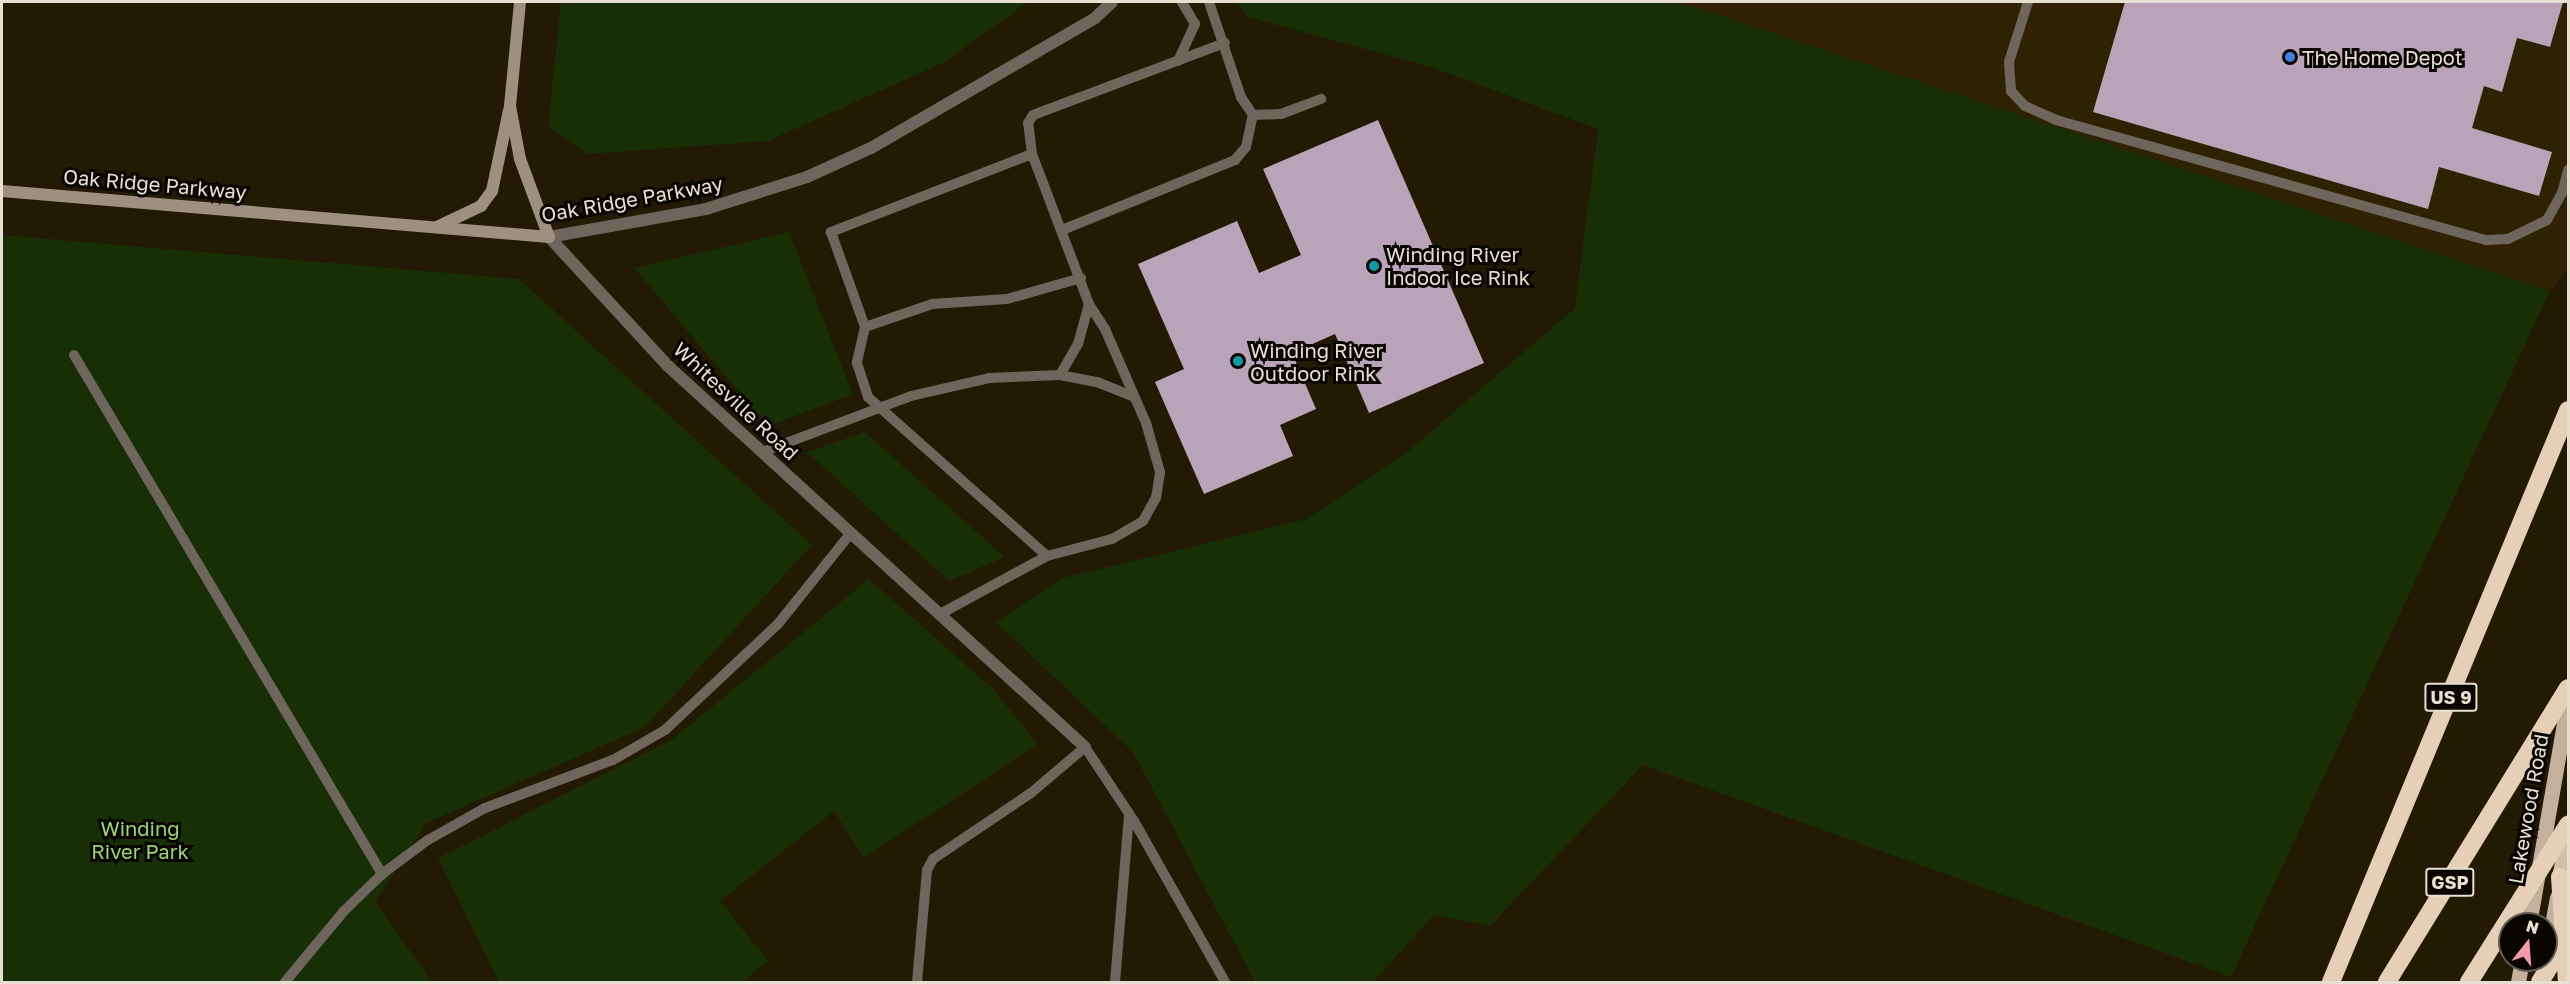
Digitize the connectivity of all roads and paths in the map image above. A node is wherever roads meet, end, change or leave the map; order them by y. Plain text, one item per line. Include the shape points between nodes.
1 (520, 2) edge
2 (1112, 2) edge
3 (1182, 2) edge
4 (1209, 2) edge
5 (2028, 2) edge
6 (1226, 43) junction
7 (1178, 61) junction
8 (1321, 99) dead end
9 (510, 106) junction
10 (1253, 115) junction
11 (1032, 154) junction
12 (2568, 170) edge
13 (2, 191) edge
14 (436, 227) junction
15 (1062, 230) junction
16 (549, 237) junction
17 (1081, 278) junction
18 (1089, 304) junction
19 (865, 327) junction
20 (74, 355) dead end
21 (1060, 375) junction
22 (1132, 396) junction
23 (882, 406) junction
24 (2568, 410) edge
25 (762, 452) junction
26 (851, 533) junction
27 (1047, 556) junction
28 (940, 614) junction
29 (2568, 688) edge
30 (2568, 701) edge
31 (1085, 747) junction
32 (1129, 814) junction
33 (2568, 825) edge
34 (2568, 838) edge
35 (382, 874) junction
36 (2560, 877) junction
37 (2531, 912) edge
38 (2554, 912) edge
39 (2568, 936) edge
40 (285, 982) edge
41 (917, 982) edge
42 (1115, 982) edge
43 (1225, 982) edge
44 (2331, 982) edge
45 (2387, 982) edge
46 (2469, 982) edge
47 (2541, 982) edge
48 (2567, 982) edge

1 - 9 main road, Whitesville Road
2 - 16 street, Oak Ridge Parkway via 1095,18 871,148 807,177 706,209
3 - 7 lane via 1195,24
4 - 6 lane
5 - 12 lane via 2009,62 2011,91 2025,106 2056,120 2487,240 2508,239 2547,220 2562,193
6 - 7 lane
6 - 10 lane via 1241,98
7 - 11 lane via 1034,115 1027,135
8 - 10 lane via 1281,114
9 - 14 main road via 492,191 481,206
9 - 16 main road, Whitesville Road via 520,159
10 - 15 lane via 1246,147 1235,160
11 - 15 lane
11 - 19 lane via 831,232
13 - 14 main road, Oak Ridge Parkway
14 - 16 main road, Oak Ridge Parkway
15 - 17 lane
16 - 25 street, Whitesville Road via 668,366
17 - 18 lane
17 - 19 lane via 1007,299 932,304
18 - 21 lane via 1082,336
18 - 22 lane via 1105,329
19 - 23 lane via 857,363 868,397
20 - 35 lane
21 - 22 lane via 1097,382
21 - 23 lane via 989,378
22 - 27 lane via 1146,423 1160,472 1155,498 1143,521 1112,539
23 - 25 lane
23 - 27 lane
24 - 44 highway, US 9
25 - 26 street, Whitesville Road
26 - 28 street, Whitesville Road
26 - 35 lane via 778,624 665,730 613,760 485,808 428,840
27 - 28 lane
28 - 31 street, Whitesville Road
29 - 45 highway, GSP
30 - 37 main road, Lakewood Road
31 - 32 lane
31 - 41 lane via 1031,794 933,859 927,870
32 - 42 lane
32 - 43 lane
33 - 46 highway, bridge
34 - 36 highway
35 - 40 lane via 307,951
36 - 38 main road
36 - 48 highway
39 - 47 highway, bridge

